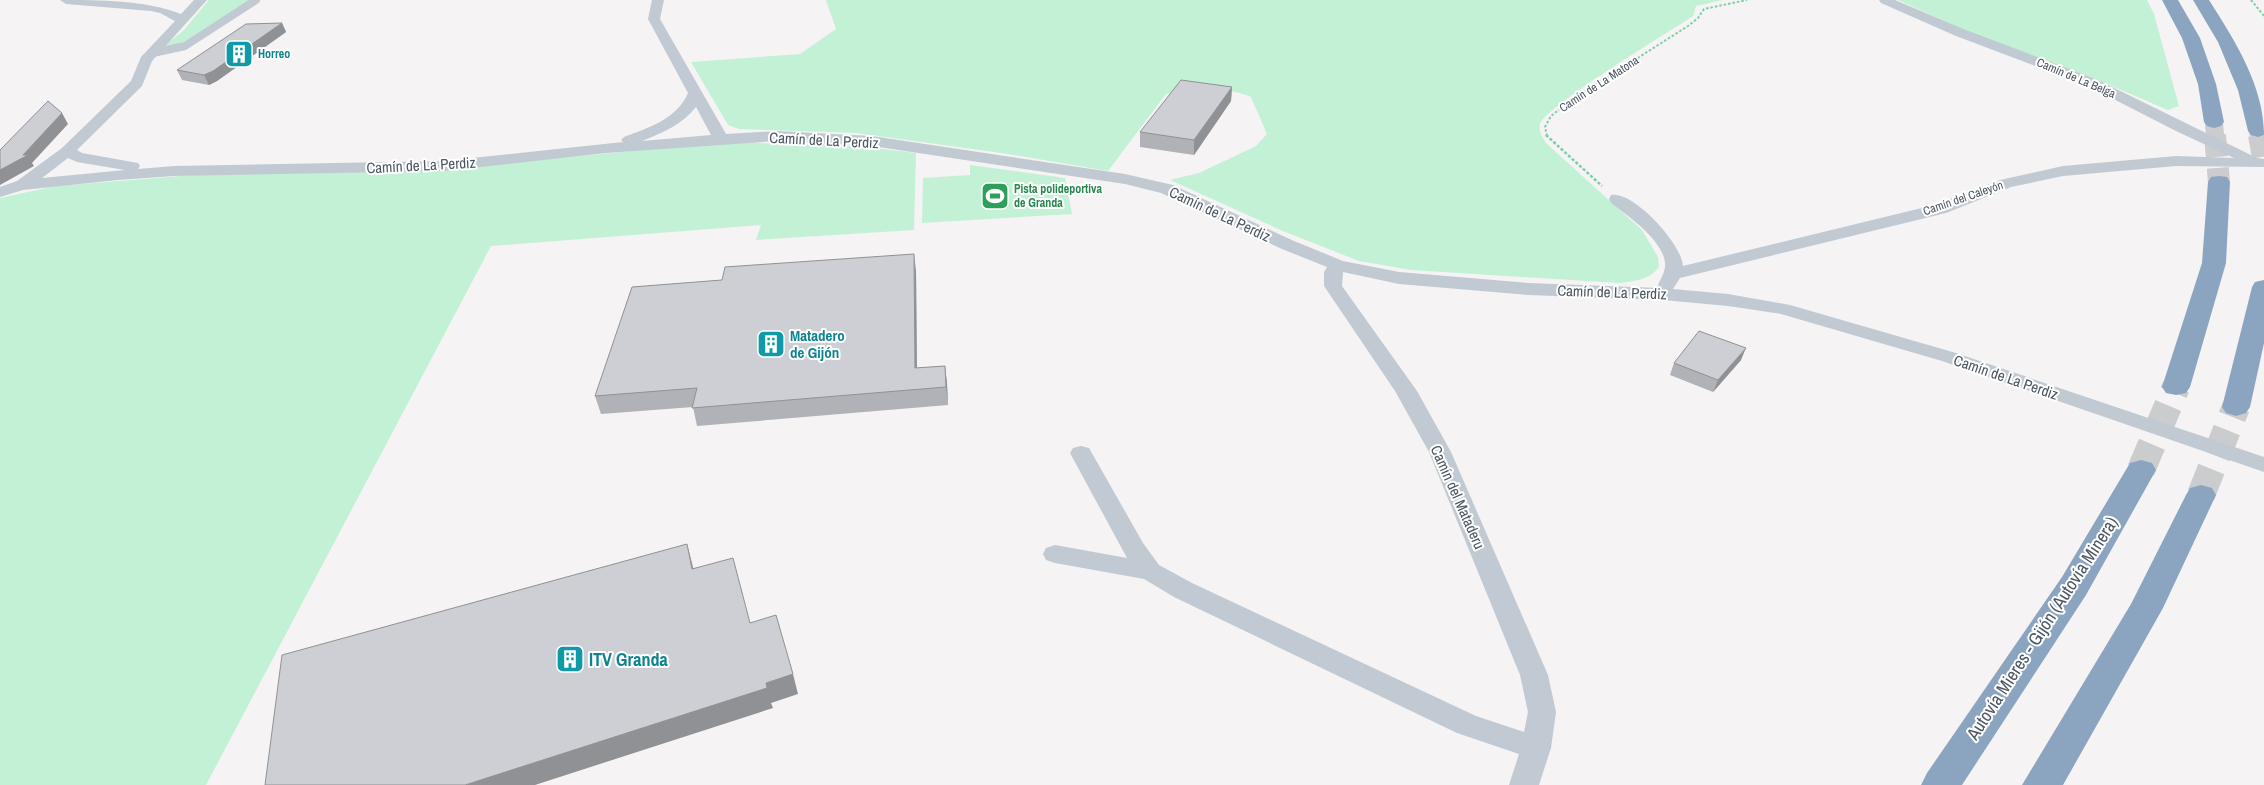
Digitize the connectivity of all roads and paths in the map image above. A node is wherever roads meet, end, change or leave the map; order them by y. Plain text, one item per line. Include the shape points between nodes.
1 (66, 0) edge
2 (172, 0) edge
3 (201, 0) edge
4 (256, 0) edge
5 (658, 0) edge
6 (1747, 0) edge
7 (1885, 0) edge
8 (2170, 0) edge
9 (2201, 0) edge
10 (2251, 0) edge
11 (139, 5) junction
12 (251, 13) dead end
13 (234, 14) junction
14 (2264, 16) edge
15 (182, 20) junction
16 (153, 53) junction
17 (696, 92) junction
18 (2214, 122) tunnel mouth
19 (2258, 131) tunnel mouth
20 (721, 138) junction
21 (606, 148) junction
22 (68, 151) junction
23 (2262, 164) edge
24 (174, 171) junction
25 (2219, 182) tunnel mouth
26 (21, 185) junction
27 (0, 192) edge
28 (1617, 199) joint
29 (1338, 265) junction
30 (1672, 274) junction
31 (2264, 287) edge
32 (1663, 294) junction
33 (2176, 388) tunnel mouth
34 (2236, 407) tunnel mouth
35 (1081, 454) dead end
36 (2264, 465) edge
37 (2141, 470) tunnel mouth
38 (2201, 495) tunnel mouth
39 (1055, 554) dead end
40 (1150, 571) junction
41 (1536, 748) junction
42 (1524, 785) edge
43 (1941, 785) edge
44 (2042, 785) edge

1 - 11 street
2 - 11 street
3 - 15 street
4 - 13 lane
5 - 17 street via 654,19
6 - 28 path, Camín de La Matona via 1704,8 1688,26 1551,116 1545,127 1548,139
7 - 23 street, Camín de La Belga via 2092,83
8 - 18 highway via 2191,38 2207,84
9 - 19 highway via 2227,42 2247,90
10 - 14 path
11 - 15 street via 164,10
12 - 13 lane
13 - 16 lane via 186,46
15 - 16 street
16 - 22 street via 146,60 137,83
17 - 20 street
17 - 21 street via 685,110 670,122
20 - 21 street, Camín de La Perdiz
20 - 29 street, Camín de La Perdiz via 778,136 872,142 1125,179 1167,189
21 - 24 street, Camín de La Perdiz via 444,166
22 - 24 street via 77,157
22 - 26 street
23 - 30 street, Camín del Caleyón via 2176,161 2063,171 2006,183 1940,209
24 - 26 street, Camín de La Perdiz
25 - 33 highway via 2214,263
26 - 27 street, Camín de La Perdiz
28 - 30 street via 1645,220 1670,252 1674,263
29 - 32 street, Camín de La Perdiz via 1419,280 1528,289
29 - 41 street, Camín del Mataderu via 1333,272 1338,296 1378,348 1440,452 1534,675 1542,712
30 - 32 street
31 - 34 highway
32 - 36 street, Camín de La Perdiz via 1783,309 1950,357
35 - 40 street via 1133,548
37 - 43 highway, Autovía Mieres - Gijón (Autovía Minera) via 2074,586
38 - 44 highway via 2146,608
39 - 40 street
40 - 41 street via 1183,590 1467,725
41 - 42 street, Camín del Mataderu

